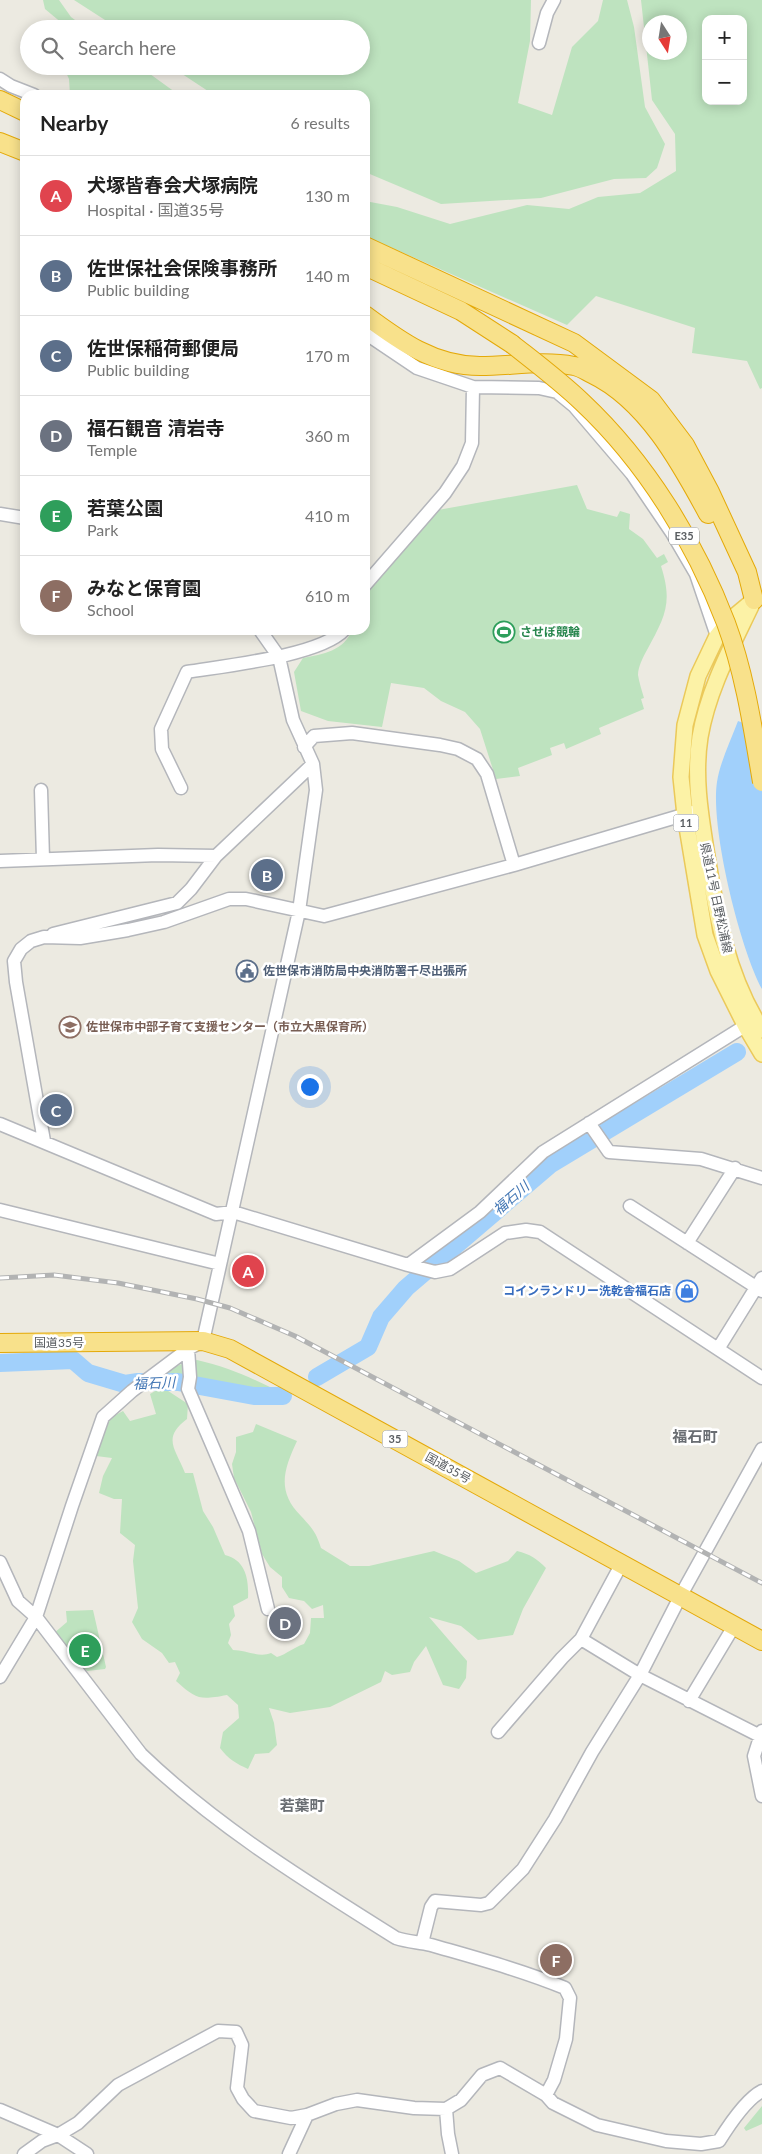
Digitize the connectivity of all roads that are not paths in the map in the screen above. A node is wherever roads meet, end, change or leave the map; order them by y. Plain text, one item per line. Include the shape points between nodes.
1 (554, 0) edge
2 (539, 44) dead end
3 (0, 79) edge
4 (21, 90) edge
5 (0, 100) edge
6 (20, 110) edge
7 (0, 142) edge
8 (20, 150) edge
9 (370, 248) edge
10 (370, 268) edge
11 (370, 319) edge
12 (370, 336) edge
13 (473, 387) junction
14 (0, 514) edge
15 (20, 517) edge
16 (370, 579) edge
17 (758, 597) edge
18 (264, 635) edge
19 (337, 635) edge
20 (717, 636) junction
21 (279, 657) junction
22 (304, 747) junction
23 (313, 764) junction
24 (762, 782) edge
25 (181, 788) dead end
26 (41, 790) dead end
27 (700, 810) junction
28 (685, 815) junction
29 (216, 856) junction
30 (43, 859) junction
31 (0, 861) edge
32 (514, 864) junction
33 (299, 911) junction
34 (44, 937) junction
35 (754, 1026) edge
36 (762, 1054) edge
37 (0, 1124) edge
38 (591, 1126) junction
39 (44, 1141) junction
40 (735, 1168) junction
41 (762, 1178) edge
42 (630, 1206) dead end
43 (0, 1210) edge
44 (233, 1212) junction
45 (687, 1243) junction
46 (220, 1264) junction
47 (408, 1266) junction
48 (760, 1286) edge
49 (0, 1343) edge
50 (196, 1345) junction
51 (718, 1349) junction
52 (762, 1378) edge
53 (762, 1449) edge
54 (0, 1562) edge
55 (622, 1563) junction
56 (681, 1595) junction
57 (268, 1609) dead end
58 (36, 1617) junction
59 (734, 1626) junction
60 (581, 1640) junction
61 (762, 1641) edge
62 (640, 1675) junction
63 (0, 1677) edge
64 (689, 1701) junction
65 (498, 1732) dead end
66 (761, 1734) edge
67 (762, 1796) edge
68 (422, 1943) junction
69 (762, 2091) edge
70 (546, 2095) junction
71 (446, 2109) junction
72 (0, 2110) edge
73 (307, 2115) junction
74 (58, 2136) junction
75 (24, 2154) edge
76 (87, 2154) edge
77 (289, 2154) edge
78 (452, 2154) edge

1 - 2 street
3 - 4 street
5 - 6 highway
7 - 8 highway
9 - 17 highway via 574,343 651,400 685,445
10 - 24 highway, E35, bridge via 461,311 512,344 559,381 604,424 652,485 701,566 729,633 750,710
11 - 17 highway via 398,340 436,360 478,366 576,366 609,382 634,404 671,452 712,521 737,579
12 - 13 street via 417,368
13 - 16 street via 472,443 463,466 445,493
13 - 20 street via 539,388 557,392 574,406 632,474 672,533 696,574
14 - 15 street
17 - 20 main road, 県道11号 日野松浦線 / 11 via 730,620
17 - 27 main road, 県道11号 日野松浦線 / 11 via 719,673 707,706 697,761
18 - 21 street
19 - 21 street via 327,642
20 - 28 main road, 県道11号 日野松浦線 / 11 via 698,676 685,725 681,777
21 - 22 street via 293,720
21 - 25 street via 187,672 161,729 162,749
22 - 23 street
22 - 32 street via 314,736 352,733 458,749 476,759 487,774
23 - 29 street
23 - 33 street via 316,790
26 - 30 street
27 - 28 street
27 - 35 main road, 県道11号 日野松浦線 / 11 via 723,940
28 - 32 street
28 - 35 main road, 県道11号 日野松浦線 / 11 via 705,935 718,971
29 - 30 street
29 - 34 street via 177,902
30 - 31 street
32 - 33 street via 324,916
33 - 34 street via 229,899 164,922 128,930 80,938
33 - 44 street
34 - 39 street via 31,941 14,961
35 - 36 main road, 県道11号 日野松浦線 / 11
35 - 38 street
37 - 39 street
38 - 40 street via 609,1152 701,1159
38 - 47 street via 543,1152 480,1212
39 - 44 street via 216,1214
40 - 41 street
40 - 45 street
42 - 45 street
43 - 46 street
44 - 46 street
44 - 47 street
45 - 48 street
46 - 50 street
47 - 51 street via 435,1272 450,1269 505,1233 540,1232
48 - 51 street
49 - 50 highway, 国道35号 / 35
50 - 55 highway, 国道35号 / 35 via 230,1350 266,1368
50 - 57 street via 189,1383 249,1532
50 - 58 street via 132,1391 103,1418
51 - 52 street
53 - 56 street
54 - 58 street via 18,1601
55 - 56 highway, 国道35号 / 35
55 - 60 street
56 - 59 highway, 国道35号 / 35
56 - 62 street
58 - 63 street
58 - 68 street via 141,1754 161,1773 270,1859 396,1938
59 - 61 highway, 国道35号 / 35
59 - 64 street
60 - 62 street
60 - 65 street
62 - 64 street
62 - 68 street via 522,1869 489,1903 435,1901
64 - 66 street
66 - 67 street via 754,1756
68 - 70 street via 504,1966 565,1988 570,1998 566,2040
69 - 70 street via 748,2102 719,2141 700,2144 666,2141 596,2125 554,2103
70 - 71 street via 500,2068 482,2075 462,2100
71 - 73 street via 357,2100
71 - 78 street
72 - 74 street
73 - 74 street via 291,2118 254,2111 237,2088 242,2045 236,2032 218,2031 118,2085 78,2123
73 - 77 street
74 - 75 street via 42,2141
74 - 76 street

